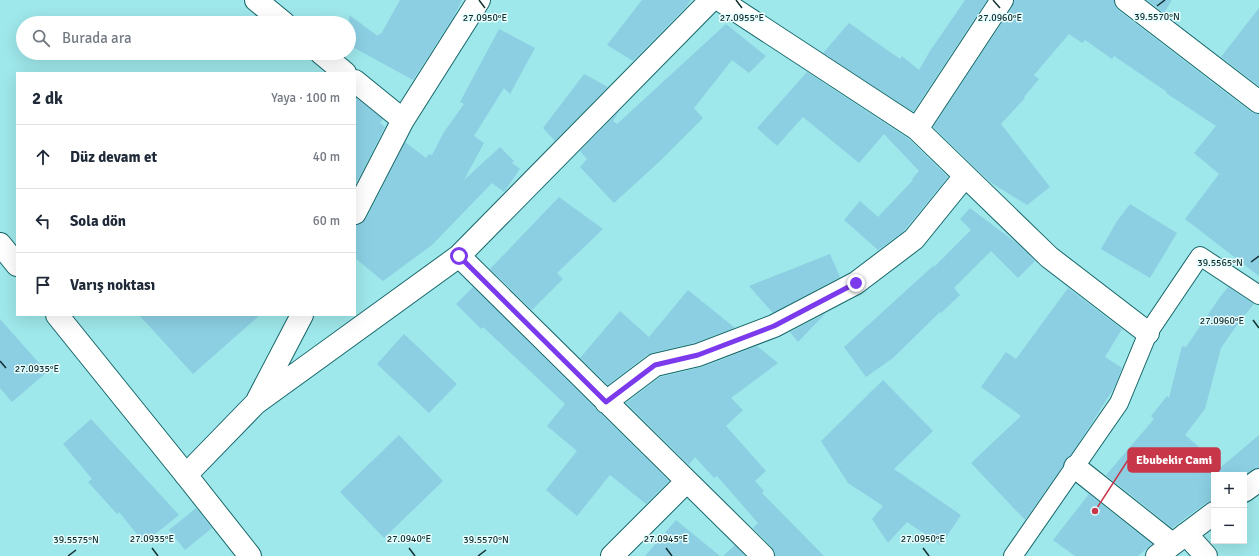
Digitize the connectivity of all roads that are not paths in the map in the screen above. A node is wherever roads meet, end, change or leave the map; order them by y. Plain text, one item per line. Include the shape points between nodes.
1 (256, 0) edge
2 (480, 0) edge
3 (711, 0) edge
4 (720, 0) edge
5 (1002, 0) edge
6 (1126, 0) edge
7 (275, 16) edge
8 (329, 60) edge
9 (344, 72) edge
10 (356, 82) edge
11 (1259, 102) edge
12 (403, 120) junction
13 (916, 129) junction
14 (965, 176) junction
15 (356, 211) edge
16 (459, 256) junction
17 (1259, 295) edge
18 (58, 316) edge
19 (301, 316) edge
20 (1148, 332) junction
21 (606, 402) junction
22 (256, 403) junction
23 (1075, 467) junction
24 (186, 475) junction
25 (1259, 480) edge
26 (687, 481) junction
27 (1247, 489) edge
28 (1211, 515) edge
29 (1172, 545) edge
30 (250, 556) edge
31 (612, 556) edge
32 (763, 556) edge
33 (1013, 556) edge
34 (1206, 556) edge

1 - 7 street
2 - 12 street
3 - 16 street
4 - 13 street
5 - 13 street
6 - 11 street
8 - 9 street
10 - 12 street
12 - 15 street
13 - 14 street
14 - 20 street via 1049,257
14 - 21 street via 914,239 856,283 774,326 698,355 655,365
16 - 21 street
16 - 22 street
17 - 20 lane via 1200,256
18 - 24 street
19 - 22 street
20 - 23 lane via 1119,403
21 - 26 street
22 - 24 street
23 - 29 street
23 - 33 lane
24 - 30 street
25 - 27 street
26 - 31 street
26 - 32 street
28 - 29 street
29 - 34 street

